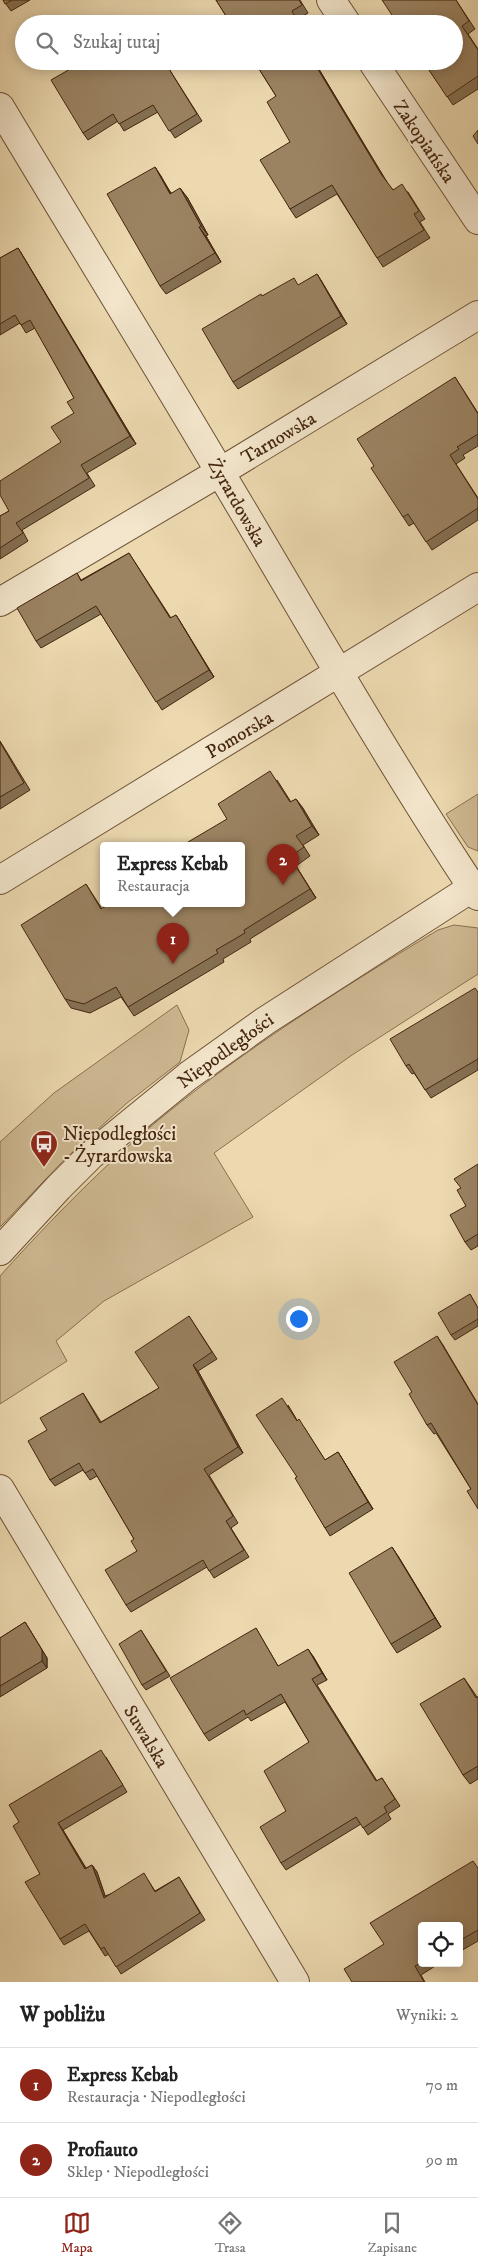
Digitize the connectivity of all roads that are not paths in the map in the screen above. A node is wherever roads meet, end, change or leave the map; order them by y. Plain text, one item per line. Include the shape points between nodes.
1 (331, 0) edge
2 (341, 15) edge
3 (378, 70) edge
4 (0, 107) edge
5 (478, 220) edge
6 (478, 315) edge
7 (220, 472) junction
8 (478, 586) edge
9 (0, 602) edge
10 (338, 674) junction
11 (0, 880) edge
12 (476, 889) edge
13 (0, 1251) edge
14 (0, 1489) edge
15 (295, 1982) edge

1 - 2 street
3 - 5 street, Zakopiańska
4 - 7 street, Żyrardowska
6 - 7 street, Tarnowska
7 - 9 street, Tarnowska
7 - 10 street, Żyrardowska
8 - 10 street, Pomorska
10 - 11 street, Pomorska
10 - 12 street, Żyrardowska via 438,836
12 - 13 street, Niepodległości via 265,1021 175,1086 90,1156
14 - 15 street, Suwalska

